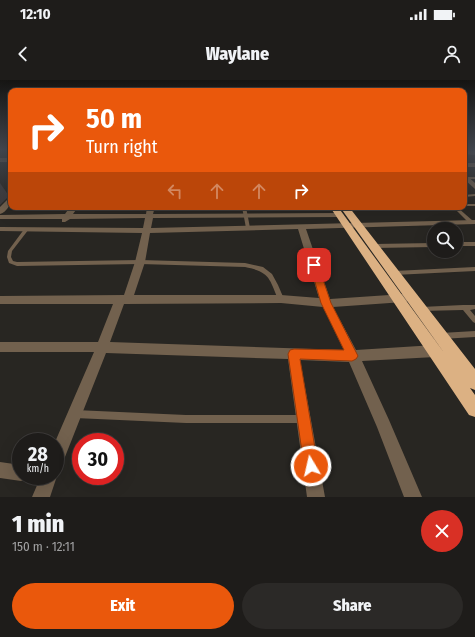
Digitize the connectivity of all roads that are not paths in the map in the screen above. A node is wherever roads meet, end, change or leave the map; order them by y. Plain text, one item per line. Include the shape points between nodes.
1 (467, 179) edge
2 (475, 186) edge
3 (8, 203) edge
4 (72, 210) edge
5 (150, 210) edge
6 (245, 210) edge
7 (327, 210) edge
8 (342, 210) edge
9 (459, 210) edge
10 (0, 212) edge
11 (68, 216) junction
12 (149, 216) junction
13 (246, 216) junction
14 (0, 217) edge
15 (473, 222) edge
16 (353, 226) junction
17 (301, 227) junction
18 (248, 228) junction
19 (0, 229) edge
20 (27, 229) junction
21 (58, 230) junction
22 (147, 231) junction
23 (463, 244) edge
24 (475, 244) edge
25 (427, 245) edge
26 (374, 246) junction
27 (140, 262) junction
28 (475, 269) edge
29 (394, 273) junction
30 (412, 297) junction
31 (398, 298) junction
32 (124, 299) junction
33 (281, 299) junction
34 (0, 300) edge
35 (326, 303) junction
36 (464, 307) junction
37 (475, 307) edge
38 (420, 309) junction
39 (475, 320) edge
40 (475, 334) edge
41 (441, 336) junction
42 (0, 346) edge
43 (102, 348) junction
44 (435, 351) junction
45 (294, 354) junction
46 (352, 356) junction
47 (475, 382) edge
48 (475, 409) edge
49 (75, 414) junction
50 (304, 419) junction
51 (64, 440) edge
52 (0, 470) edge
53 (12, 472) edge
54 (43, 485) edge
55 (41, 497) edge
56 (316, 497) edge
57 (413, 497) edge

1 - 2 street
3 - 10 street
4 - 11 street
5 - 12 street
6 - 13 lane
7 - 13 street
8 - 16 highway
9 - 15 lane
11 - 12 street
11 - 14 street
11 - 21 street
12 - 13 street
12 - 22 street
13 - 18 lane
15 - 16 street
16 - 17 street
16 - 26 highway
16 - 31 highway
17 - 18 street
17 - 35 street
18 - 22 street
19 - 20 street
20 - 21 street
20 - 27 lane via 10,251 11,262
21 - 22 street
22 - 27 street
23 - 24 lane
25 - 26 lane
26 - 29 highway
27 - 32 street
27 - 33 lane via 258,267 271,275
28 - 29 lane
29 - 30 highway
30 - 31 street
30 - 38 highway
31 - 35 street
31 - 44 highway
32 - 33 street
32 - 34 street
32 - 43 street
33 - 35 street
35 - 46 street
36 - 37 lane
36 - 38 lane
36 - 39 lane
38 - 41 highway
40 - 41 lane
41 - 47 highway
42 - 43 street
43 - 45 street
43 - 49 street
44 - 46 street
44 - 48 highway
45 - 46 street
45 - 50 street
46 - 57 street
49 - 50 lane via 186,419
49 - 51 street
50 - 56 street
52 - 53 street
54 - 55 street

